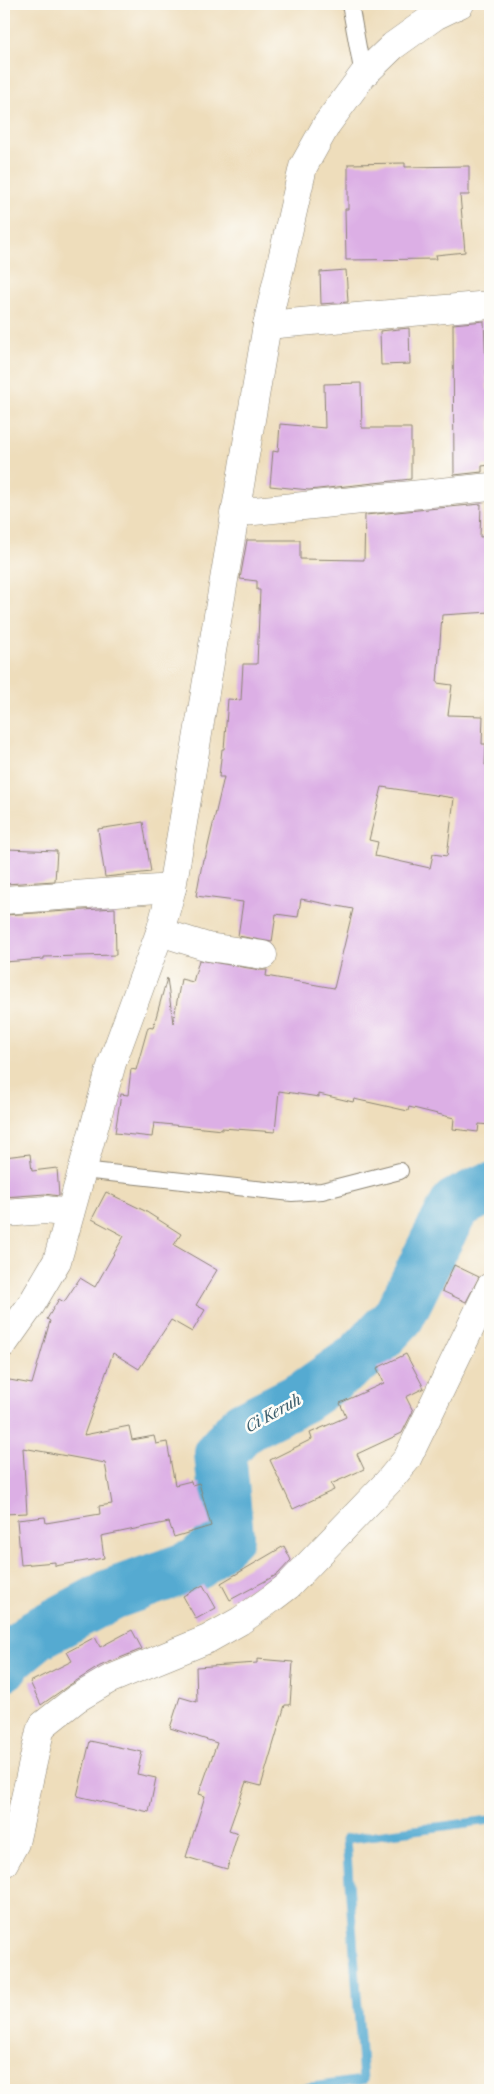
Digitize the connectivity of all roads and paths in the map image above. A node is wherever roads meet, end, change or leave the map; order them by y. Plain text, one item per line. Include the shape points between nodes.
1 (350, 4) edge
2 (460, 4) edge
3 (363, 74) junction
4 (490, 304) edge
5 (267, 325) junction
6 (490, 487) edge
7 (234, 513) junction
8 (160, 889) junction
9 (4, 900) edge
10 (160, 932) junction
11 (263, 955) dead end
12 (83, 1170) junction
13 (400, 1171) dead end
14 (58, 1211) junction
15 (4, 1213) edge
16 (490, 1287) edge
17 (4, 1344) edge
18 (4, 1863) edge

1 - 3 lane
2 - 3 street via 435,16 400,41
3 - 5 street via 327,124 303,167
4 - 5 street
5 - 7 street
6 - 7 street
7 - 8 street
8 - 9 street
8 - 10 street
10 - 11 street via 208,947
10 - 12 street via 112,1063
12 - 13 lane via 292,1193 322,1191
12 - 14 street
14 - 15 street
14 - 17 street via 56,1261 32,1305
16 - 18 street via 407,1459 288,1586 240,1621 208,1639 108,1680 76,1699 43,1725 15,1843

